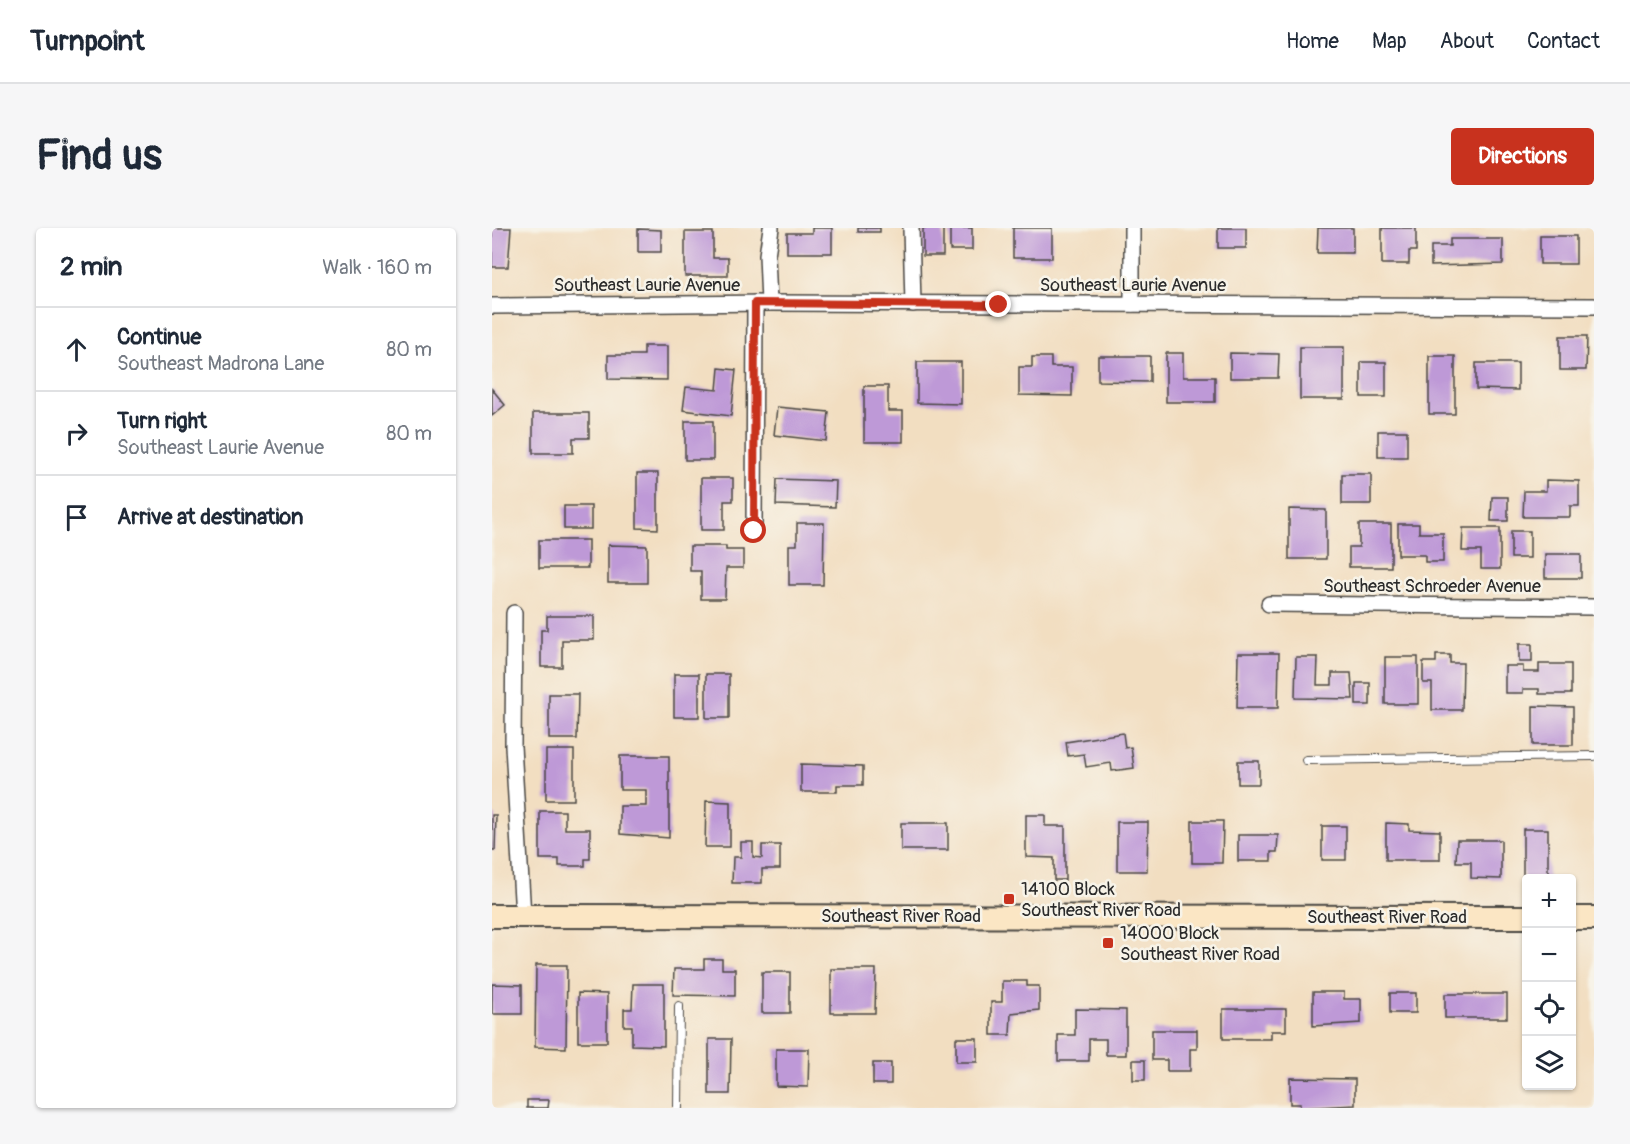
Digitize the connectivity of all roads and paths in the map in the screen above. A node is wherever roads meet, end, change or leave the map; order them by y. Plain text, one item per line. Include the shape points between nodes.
1 (771, 228) edge
2 (911, 228) edge
3 (1132, 228) edge
4 (762, 303) junction
5 (913, 304) junction
6 (1132, 304) junction
7 (492, 306) edge
8 (1594, 306) edge
9 (754, 531) dead end
10 (1269, 604) dead end
11 (1594, 607) edge
12 (514, 613) dead end
13 (1594, 756) edge
14 (1306, 760) dead end
15 (492, 916) edge
16 (523, 916) junction
17 (1522, 917) edge
18 (1576, 918) edge
19 (1594, 918) edge
20 (679, 1006) dead end
21 (678, 1108) edge

1 - 4 street
2 - 5 street
3 - 6 street
4 - 5 street, Southeast Laurie Avenue
4 - 7 street, Southeast Laurie Avenue
4 - 9 street
5 - 6 street, Southeast Laurie Avenue
6 - 8 street, Southeast Laurie Avenue
10 - 11 street, Southeast Schroeder Avenue
12 - 16 street via 513,746
13 - 14 lane
15 - 16 street, Southeast River Road
16 - 17 street, Southeast River Road
18 - 19 street
20 - 21 lane

